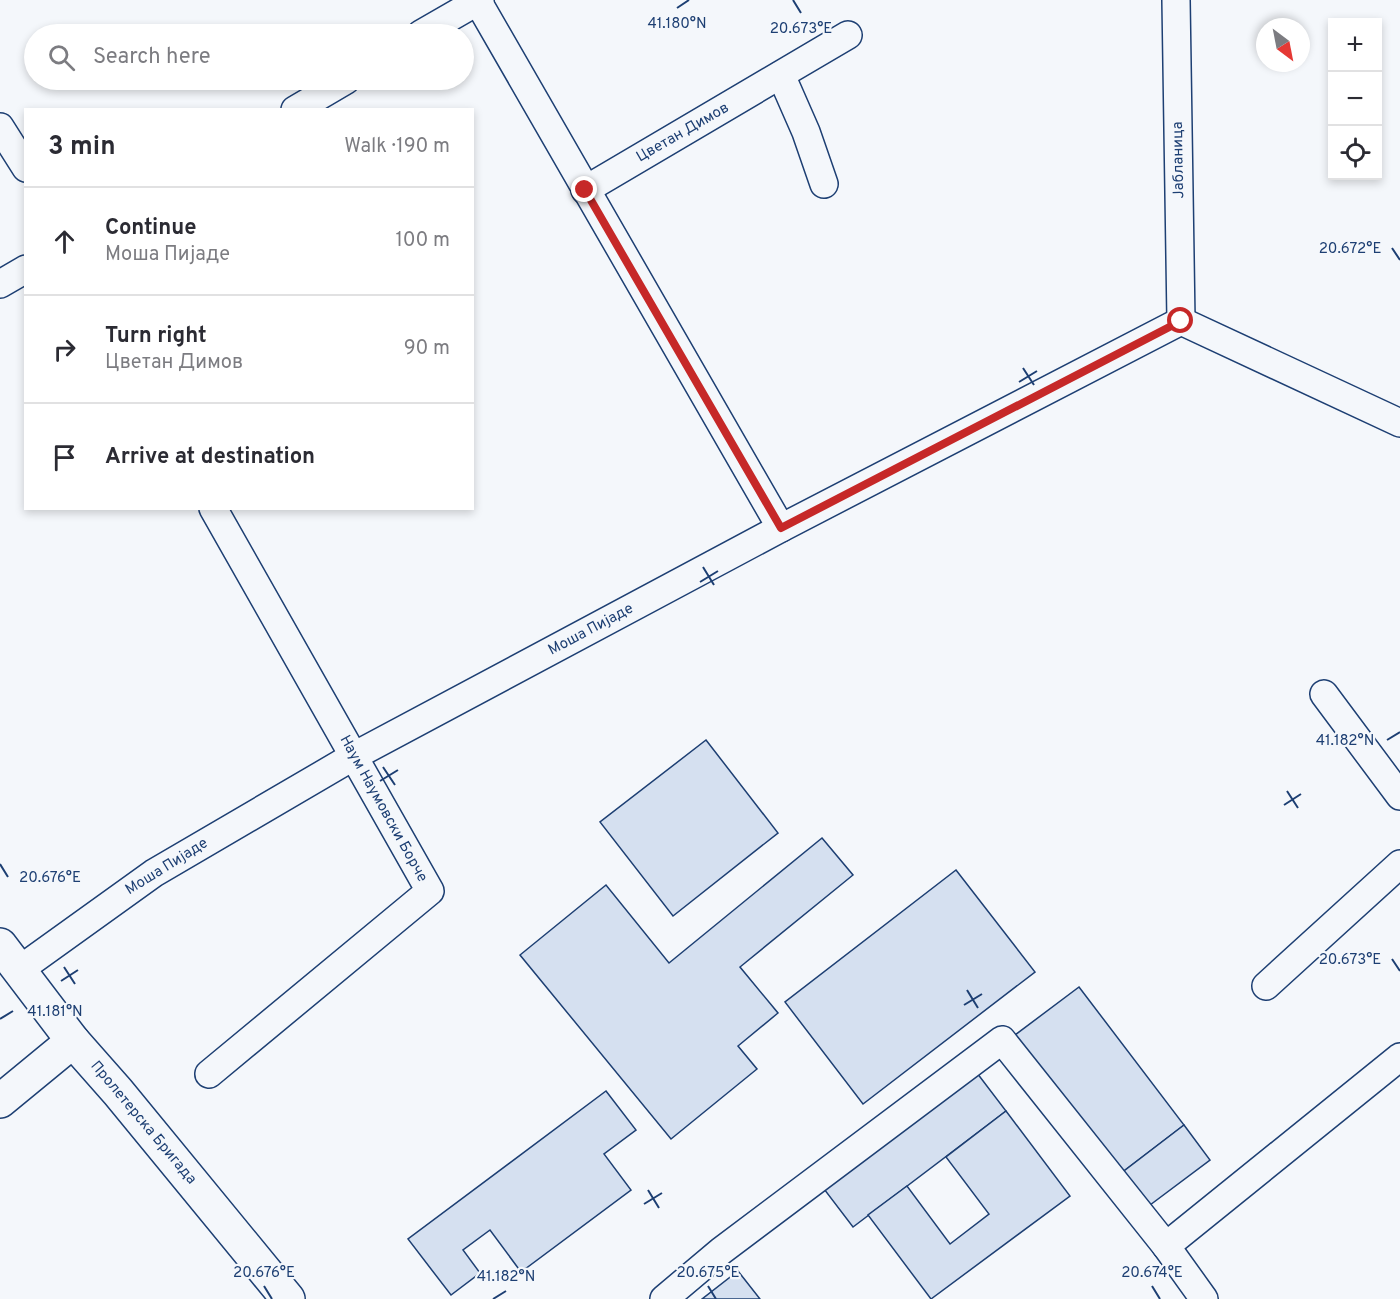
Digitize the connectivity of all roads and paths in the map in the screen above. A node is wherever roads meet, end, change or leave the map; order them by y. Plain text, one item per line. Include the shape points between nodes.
1 (478, 0) edge
2 (1176, 0) edge
3 (438, 24) edge
4 (848, 35) dead end
5 (782, 75) junction
6 (328, 90) edge
7 (298, 108) edge
8 (0, 127) edge
9 (24, 165) edge
10 (824, 184) dead end
11 (585, 190) junction
12 (24, 270) edge
13 (0, 284) edge
14 (1181, 321) junction
15 (1400, 423) edge
16 (214, 510) edge
17 (781, 528) junction
18 (1324, 694) dead end
19 (354, 756) junction
20 (1400, 796) edge
21 (1400, 864) edge
22 (9, 957) edge
23 (1266, 986) dead end
24 (73, 1041) junction
25 (1400, 1057) edge
26 (209, 1074) dead end
27 (0, 1101) edge
28 (1166, 1246) junction
29 (288, 1299) edge
30 (664, 1299) edge
31 (1204, 1299) edge

1 - 3 street
1 - 11 street
2 - 14 street, Јабланица
4 - 5 street, Цветан Димов
5 - 10 street
5 - 11 street, Цветан Димов
6 - 7 street
8 - 9 street
11 - 17 street
12 - 13 street
14 - 15 street
14 - 17 street, Моша Пијаде
16 - 19 street, Наум Наумовски Борче
17 - 19 street, Моша Пијаде
18 - 20 street
19 - 22 street, Моша Пијаде
19 - 26 street, Наум Наумовски Борче via 430,891
21 - 23 street
22 - 24 street, Пролетерска Бригада
24 - 27 street
24 - 29 street, Пролетерска Бригада
25 - 28 street
28 - 30 street via 1002,1040 721,1251
28 - 31 street

